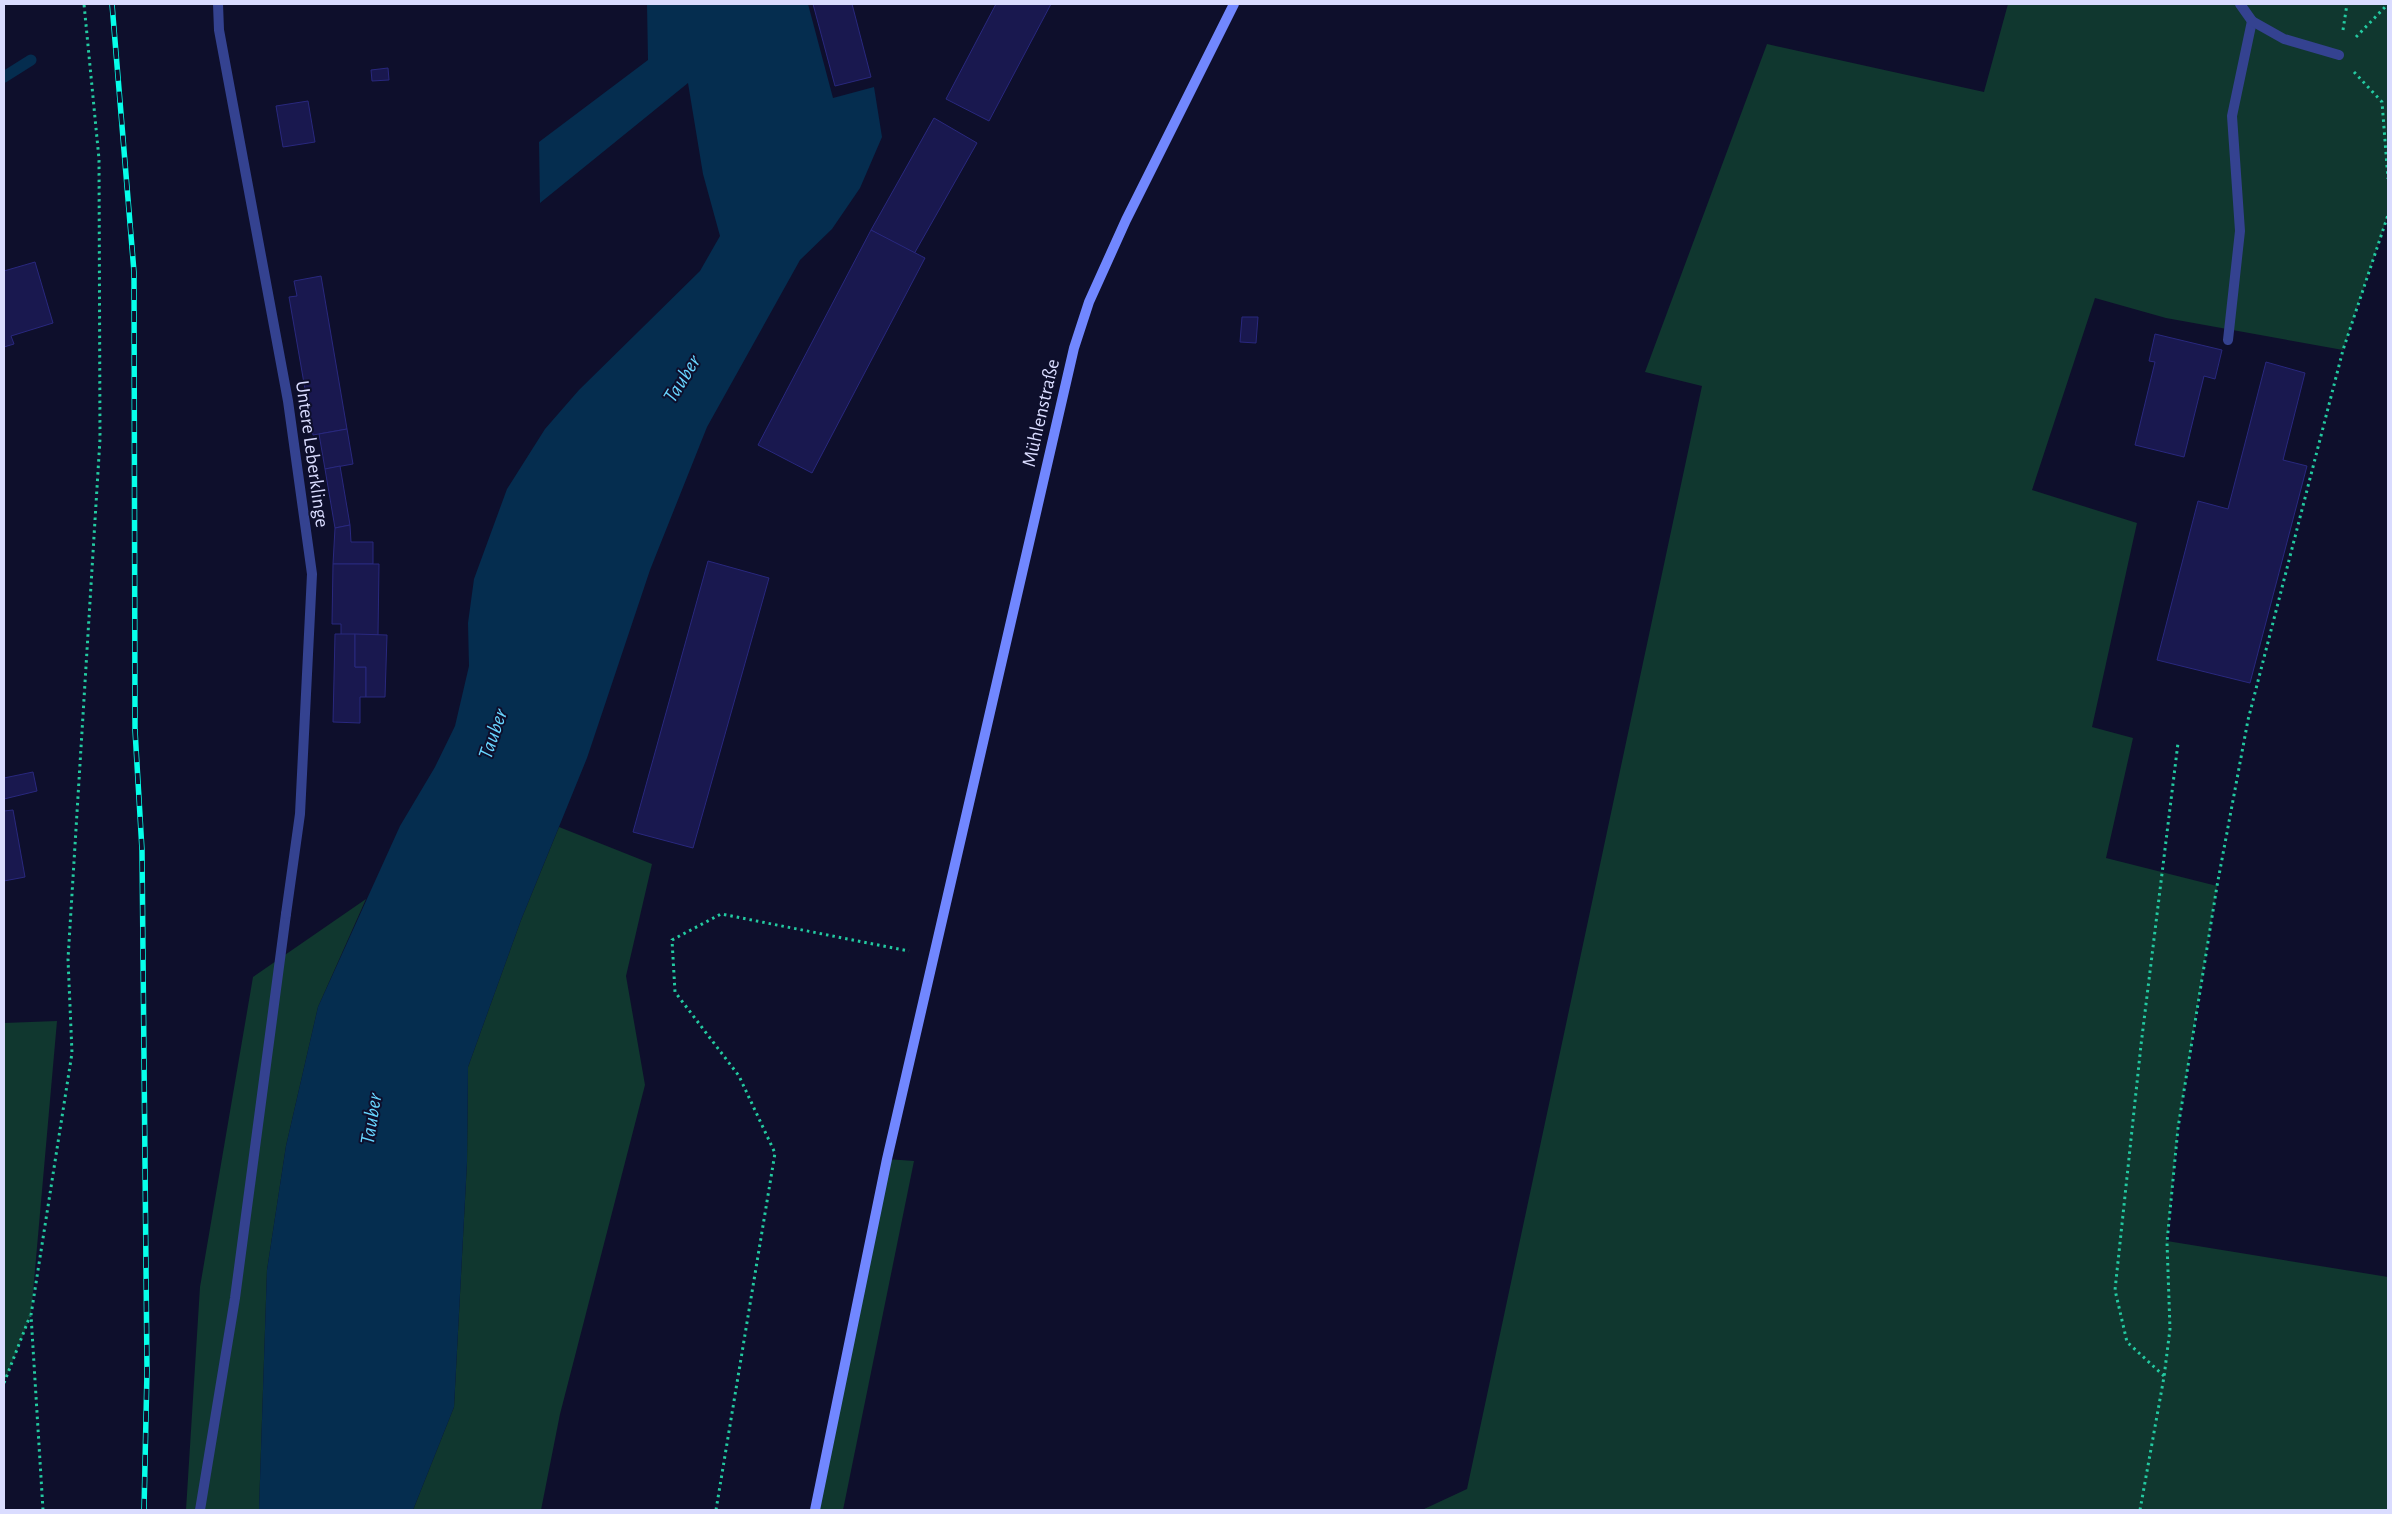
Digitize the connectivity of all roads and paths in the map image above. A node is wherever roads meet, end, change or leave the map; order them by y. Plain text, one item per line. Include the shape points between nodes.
1 (84, 4) edge
2 (218, 4) edge
3 (1234, 4) edge
4 (2240, 4) edge
5 (2388, 4) edge
6 (2252, 21) junction
7 (2339, 55) junction
8 (2388, 179) edge
9 (2388, 215) edge
10 (2228, 340) dead end
11 (2178, 743) dead end
12 (933, 956) junction
13 (30, 1315) junction
14 (2164, 1377) junction
15 (4, 1383) edge
16 (43, 1510) edge
17 (200, 1510) edge
18 (716, 1510) edge
19 (815, 1510) edge
20 (2140, 1510) edge

1 - 13 path via 99,159 100,439 68,958 72,1053
2 - 17 street, Untere Leberklinge via 220,30 288,401 312,574 300,814 235,1298
3 - 12 main road, Mühlenstraße via 1126,220 1089,302 1070,367
4 - 6 street
5 - 7 path
6 - 7 street via 2284,39
6 - 10 street via 2232,116 2240,231
7 - 8 path via 2382,102
9 - 14 path via 2343,350 2248,720 2178,1128 2167,1242 2170,1329
11 - 14 path via 2115,1290 2127,1342
12 - 18 path via 721,914 672,940 675,992 739,1076 775,1153
12 - 19 main road, Mühlenstraße via 887,1159
13 - 15 path
13 - 16 path
14 - 20 path

